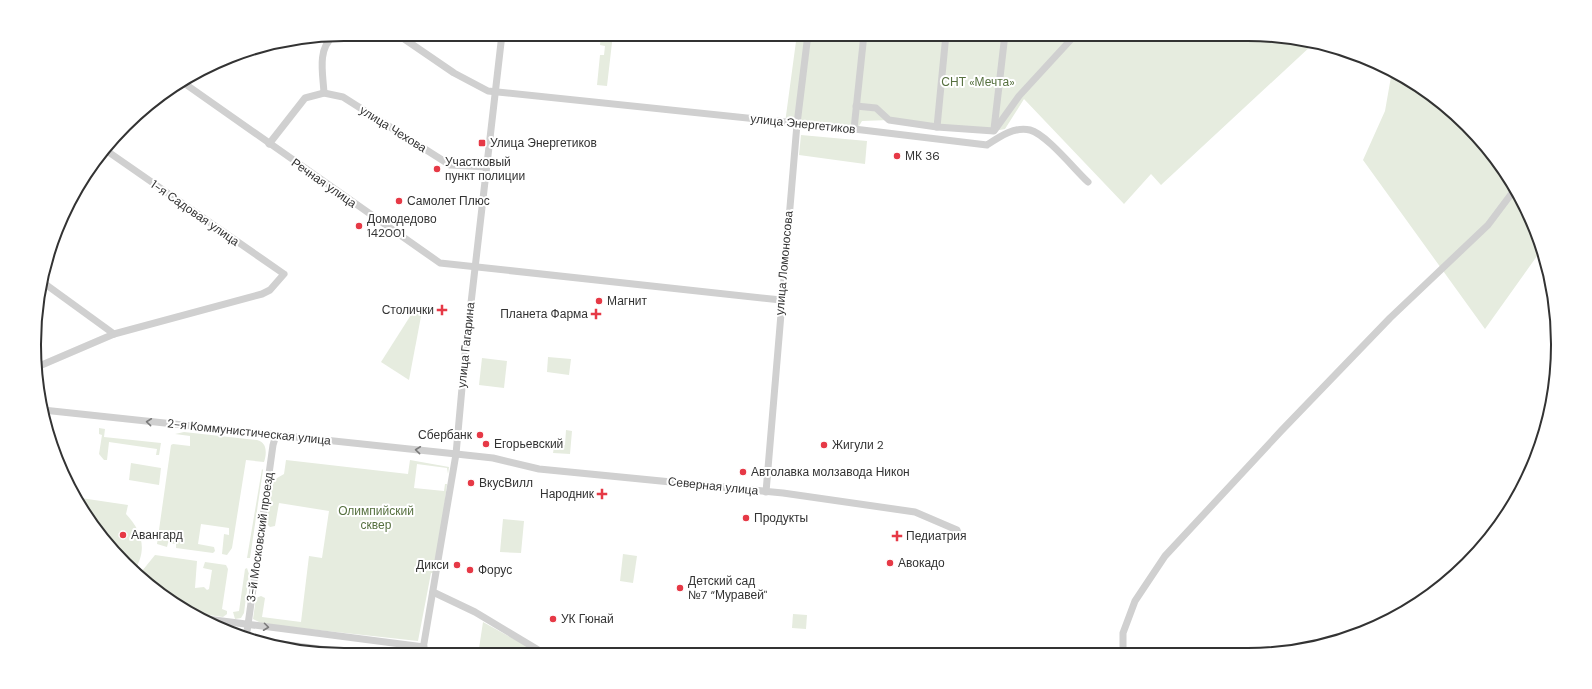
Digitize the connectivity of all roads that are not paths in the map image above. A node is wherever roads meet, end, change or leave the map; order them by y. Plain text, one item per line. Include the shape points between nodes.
1 (406, 41) edge
2 (501, 41) edge
3 (807, 41) edge
4 (863, 41) edge
5 (945, 41) edge
6 (1004, 41) edge
7 (327, 42) edge
8 (1067, 43) edge
9 (187, 85) edge
10 (495, 92) junction
11 (324, 93) junction
12 (856, 106) junction
13 (797, 124) junction
14 (937, 127) junction
15 (854, 129) junction
16 (994, 131) junction
17 (269, 144) junction
18 (109, 153) edge
19 (486, 167) junction
20 (1088, 182) dead end
21 (1511, 194) edge
22 (475, 268) junction
23 (47, 285) edge
24 (781, 300) junction
25 (114, 334) junction
26 (42, 365) edge
27 (48, 411) edge
28 (276, 435) junction
29 (456, 454) junction
30 (766, 492) junction
31 (960, 538) dead end
32 (433, 592) junction
33 (219, 621) edge
34 (248, 625) junction
35 (247, 632) edge
36 (403, 648) edge
37 (424, 648) edge
38 (535, 648) edge
39 (1123, 648) edge

1 - 10 street, улица Энергетиков via 454,73 488,91
2 - 10 street, улица Гагарина
3 - 13 street, улица Ломоносова
4 - 12 street
5 - 14 street
6 - 16 street
7 - 11 street via 321,60
8 - 16 street via 1019,96
9 - 17 street, Речная улица
10 - 13 street, улица Энергетиков
10 - 19 street, улица Гагарина
11 - 17 street via 305,98
11 - 19 street, улица Чехова via 343,97 450,166
12 - 14 street via 876,108 889,120
12 - 15 street
13 - 15 street, улица Энергетиков
13 - 24 street, улица Ломоносова
14 - 16 street
15 - 20 street, улица Энергетиков via 987,145 1018,130 1030,130 1043,137
17 - 22 street, Речная улица via 436,261
18 - 25 street, 1-я Садовая улица via 284,274 270,290 262,294
19 - 22 street, улица Гагарина
21 - 39 street via 1488,225 1390,318 1165,556 1135,601 1123,633
22 - 24 street, Речная улица
22 - 29 street, улица Гагарина
23 - 25 street
24 - 30 street, улица Ломоносова
25 - 26 street
28 -> 27 street, 2-я Коммунистическая улица
29 -> 28 street, 2-я Коммунистическая улица
28 - 34 street, 3-й Московский проезд
29 - 30 street, Северная улица via 493,458 539,469
29 - 32 street, улица Гагарина
30 - 31 street, Северная улица via 915,512 957,530
32 - 37 street, улица Гагарина
32 - 38 street via 474,612
33 - 34 street
34 - 35 street, 3-й Московский проезд
34 -> 36 street

